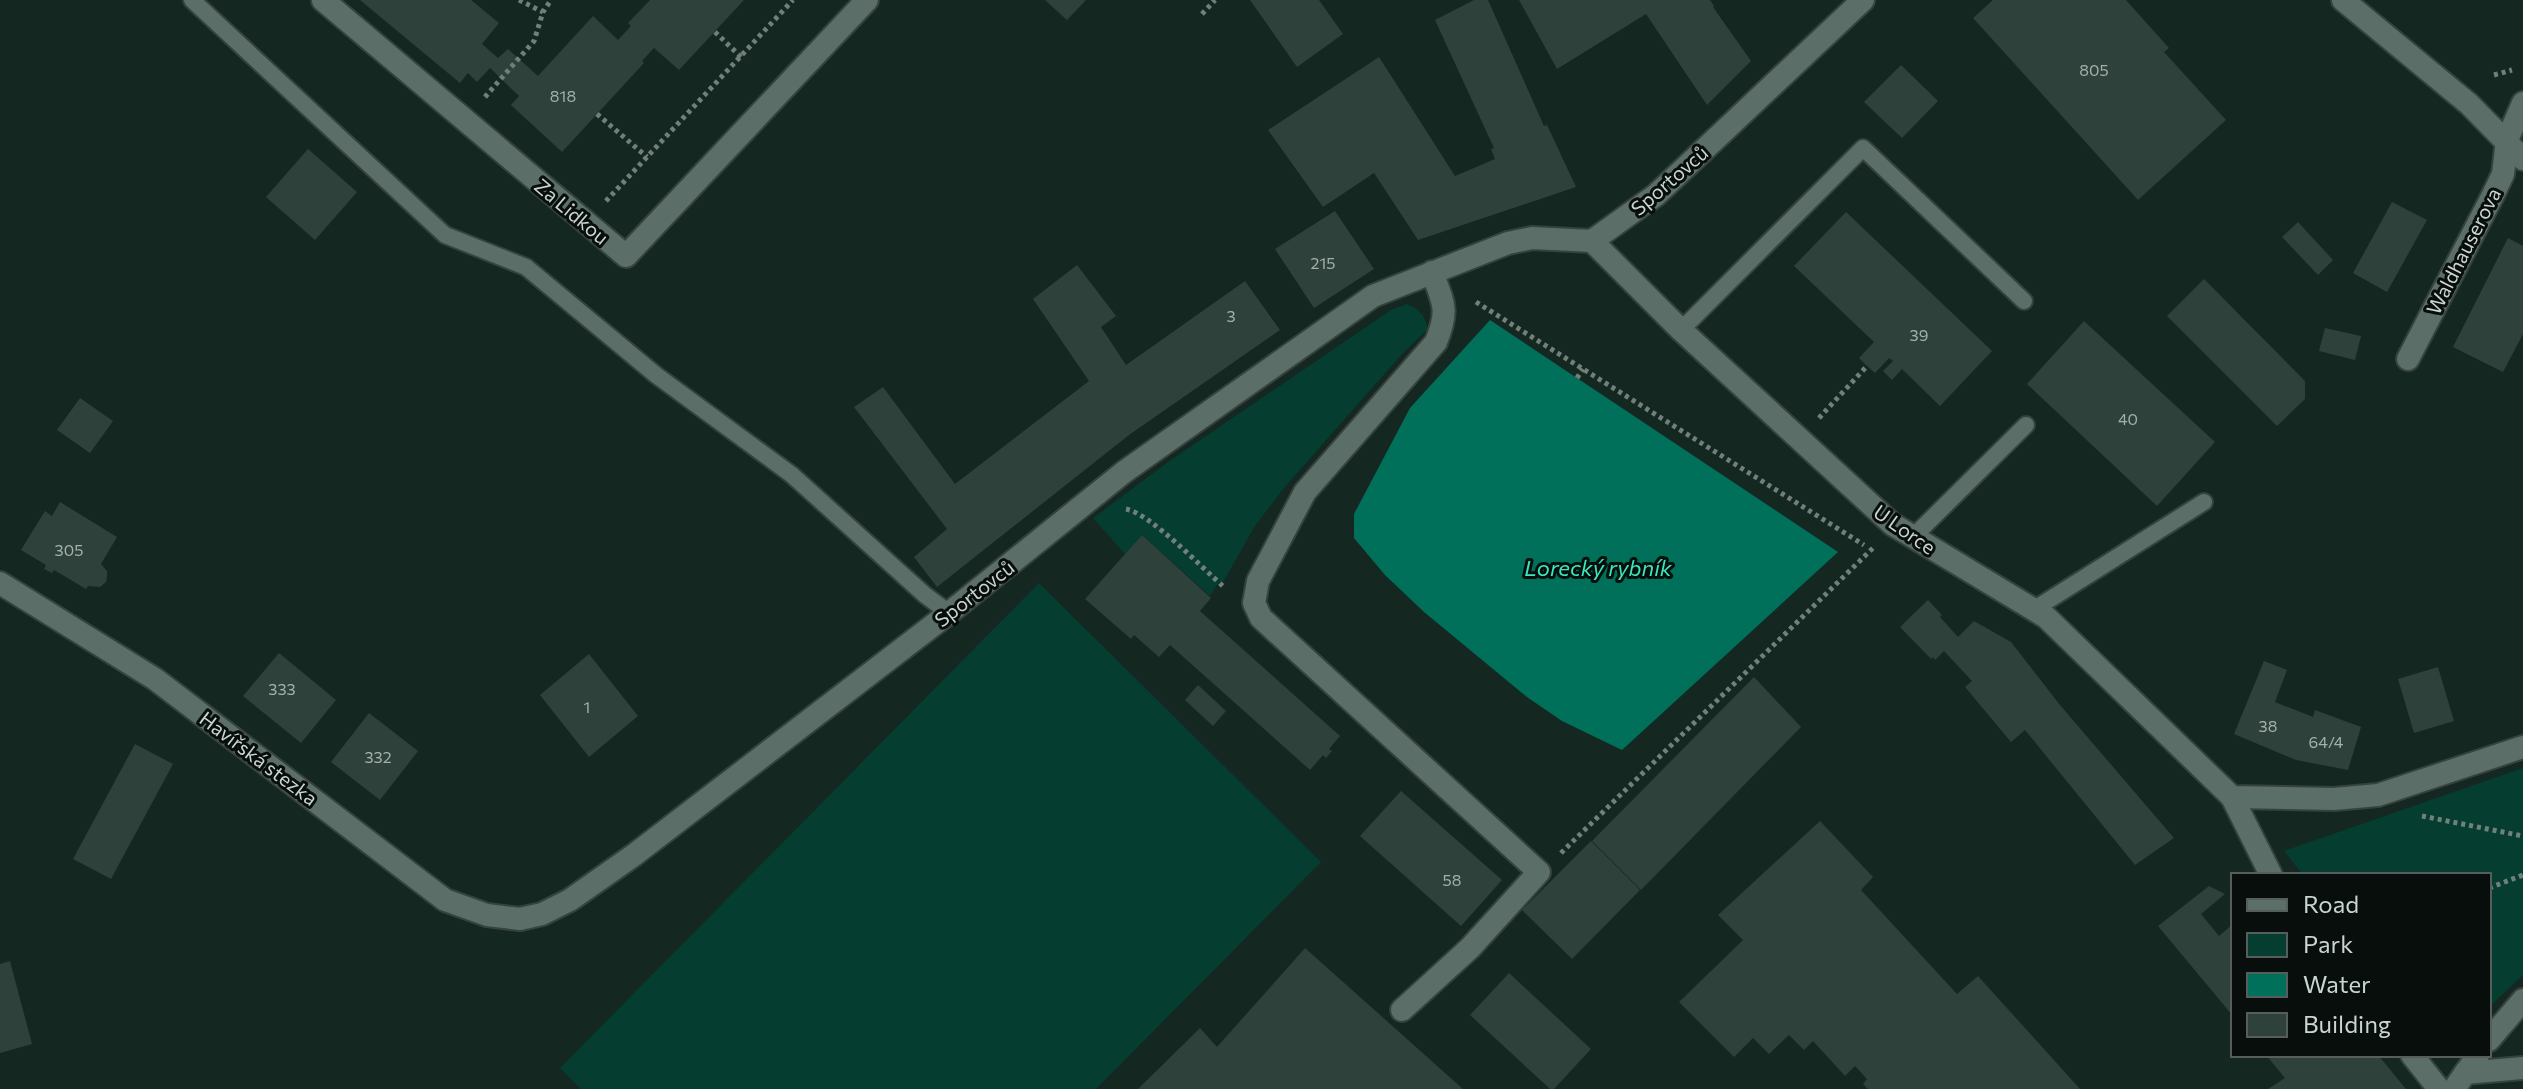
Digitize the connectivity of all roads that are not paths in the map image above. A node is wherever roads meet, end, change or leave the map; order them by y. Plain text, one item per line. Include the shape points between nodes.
1 (192, 0) edge
2 (323, 0) edge
3 (867, 0) edge
4 (1863, 0) edge
5 (2343, 0) edge
6 (2523, 103) edge
7 (2507, 140) junction
8 (2523, 159) edge
9 (1592, 241) junction
10 (1432, 272) junction
11 (2024, 301) dead end
12 (1681, 330) junction
13 (2408, 359) dead end
14 (2026, 425) dead end
15 (2204, 502) dead end
16 (1913, 537) junction
17 (0, 583) edge
18 (2033, 610) junction
19 (949, 613) junction
20 (2523, 747) edge
21 (2232, 797) junction
22 (2270, 873) edge
23 (520, 919) joint
24 (2523, 1000) edge
25 (1402, 1010) dead end
26 (2491, 1038) edge
27 (2414, 1057) edge
28 (2523, 1068) edge
29 (2466, 1072) edge
30 (2439, 1089) edge

1 - 19 lane via 445,235 526,267 656,375 792,475
2 - 3 street, Za Lidkou via 626,256
4 - 9 street, Sportovců via 1656,195
5 - 7 street
6 - 7 street, Waldhauserova
7 - 8 street
7 - 13 street, Waldhauserova via 2503,174
9 - 10 street, Sportovců via 1532,238
9 - 12 street, U Lorce
10 - 19 street, Sportovců via 1373,296 1136,464
10 - 25 street via 1445,319 1436,342 1305,492 1258,581 1254,603 1261,618 1539,872 1470,948
11 - 12 lane via 1863,148
12 - 16 street, U Lorce via 1892,524
14 - 16 lane
15 - 18 lane
16 - 18 street, U Lorce
17 - 23 street, Havířská stezka via 155,679 445,900 487,915
18 - 21 street, U Lorce
19 - 23 street, Sportovců via 634,855 570,900
20 - 21 street via 2378,795
21 - 22 street, U Lorce
24 - 26 street
27 - 30 street
28 - 29 street

